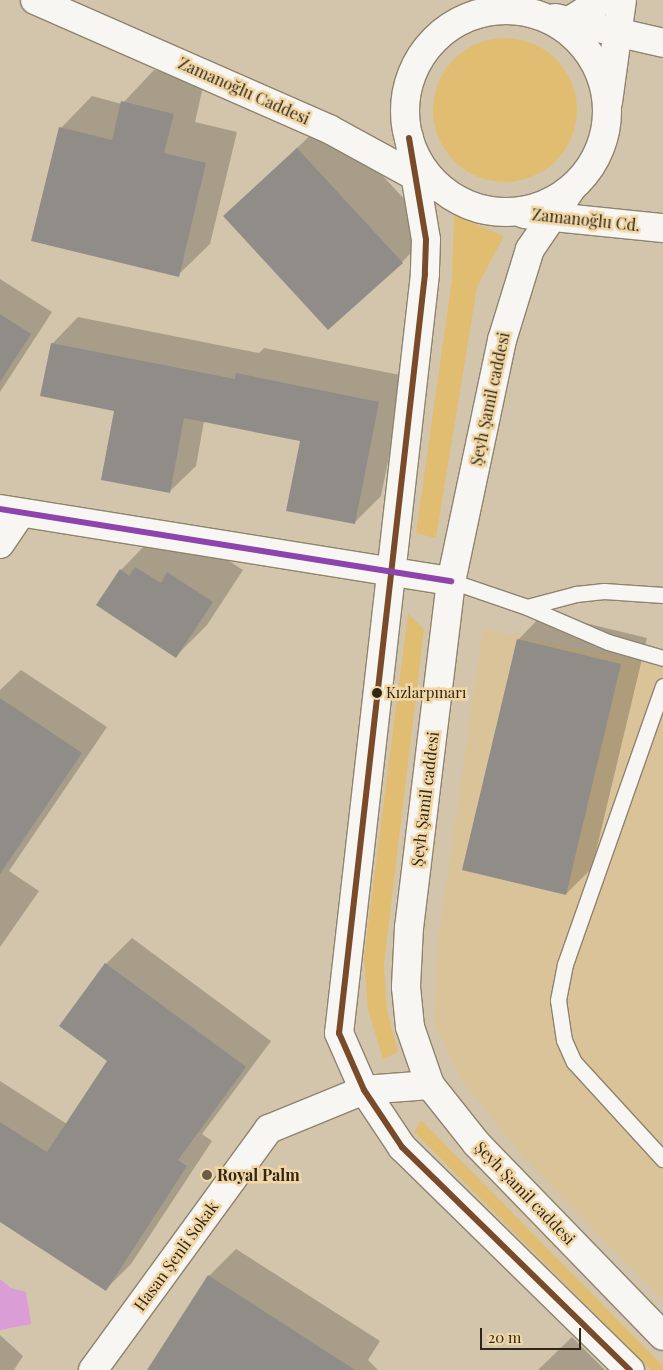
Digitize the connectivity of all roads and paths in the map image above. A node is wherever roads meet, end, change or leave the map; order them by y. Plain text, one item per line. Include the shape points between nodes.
1 (35, 0) edge
2 (478, 0) edge
3 (602, 0) edge
4 (622, 0) edge
5 (524, 11) junction
6 (569, 21) junction
7 (618, 32) junction
8 (663, 43) edge
9 (608, 102) junction
10 (409, 138) junction
11 (415, 176) junction
12 (571, 189) junction
13 (447, 194) junction
14 (510, 212) junction
15 (552, 217) junction
16 (663, 228) edge
17 (10, 512) edge
18 (0, 544) edge
19 (392, 571) junction
20 (451, 581) junction
21 (663, 595) edge
22 (527, 606) junction
23 (663, 658) edge
24 (663, 686) edge
25 (430, 1085) junction
26 (364, 1090) junction
27 (663, 1159) edge
28 (663, 1336) edge
29 (93, 1370) edge
30 (630, 1370) edge

1 - 11 main road, Zamanoğlu Caddesi via 329,129
2 - 5 main road
3 - 6 main road
4 - 7 main road
5 - 6 main road
5 - 9 main road via 555,22 581,42 599,70
5 - 10 main road via 490,11 458,22 431,43 412,72 405,104
6 - 7 main road
7 - 8 main road
7 - 9 main road
9 - 12 main road via 606,135 593,165
10 - 11 main road
10 - 13 main road via 423,169
11 - 13 main road, Zamanoğlu Caddesi
11 - 19 main road via 426,240 425,274
12 - 14 main road via 542,206
12 - 15 main road, Şeyh Şamil caddesi
13 - 14 main road, Zamanoğlu Cd. via 477,208
14 - 15 main road, Zamanoğlu Cd.
15 - 16 main road, Zamanoğlu Cd.
15 - 20 main road, Şeyh Şamil caddesi via 530,249 502,340
17 - 18 main road
17 - 19 main road
19 - 20 main road
19 - 26 main road via 340,1033
20 - 22 lane
20 - 25 main road, Şeyh Şamil caddesi via 409,927 406,987 410,1027
21 - 22 lane via 604,591
22 - 23 lane via 608,642
24 - 27 lane via 565,964 558,1000 564,1040 574,1062
25 - 26 main road, Hasan Şenli Sokak
25 - 28 main road, Şeyh Şamil caddesi via 477,1144
26 - 29 main road, Hasan Şenli Sokak via 269,1128
26 - 30 main road via 402,1146

